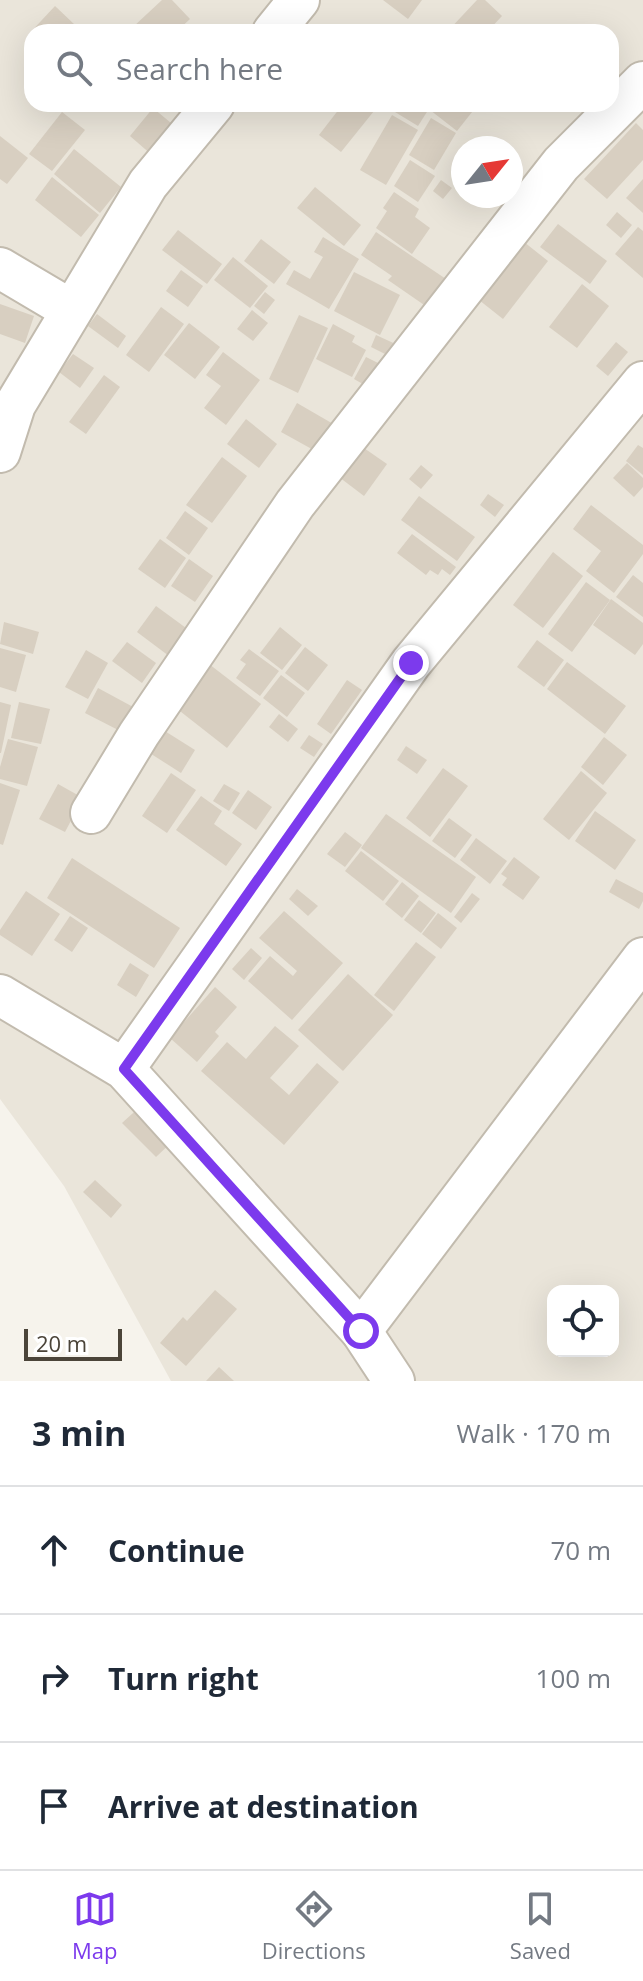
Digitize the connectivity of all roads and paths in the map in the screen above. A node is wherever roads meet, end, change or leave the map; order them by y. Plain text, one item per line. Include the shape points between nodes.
1 (299, 0) edge
2 (280, 24) edge
3 (643, 82) edge
4 (619, 106) edge
5 (207, 112) edge
6 (613, 112) edge
7 (0, 268) edge
8 (71, 310) junction
9 (643, 382) edge
10 (0, 452) edge
11 (91, 813) dead end
12 (643, 958) edge
13 (0, 995) edge
14 (124, 1069) junction
15 (361, 1331) junction
16 (394, 1381) edge

1 - 2 street
3 - 4 street
5 - 8 street via 148,184
6 - 11 street via 561,164 295,504
7 - 8 street
8 - 10 street via 15,405
9 - 14 street via 411,663
12 - 15 street
13 - 14 street
14 - 15 street
15 - 16 street

